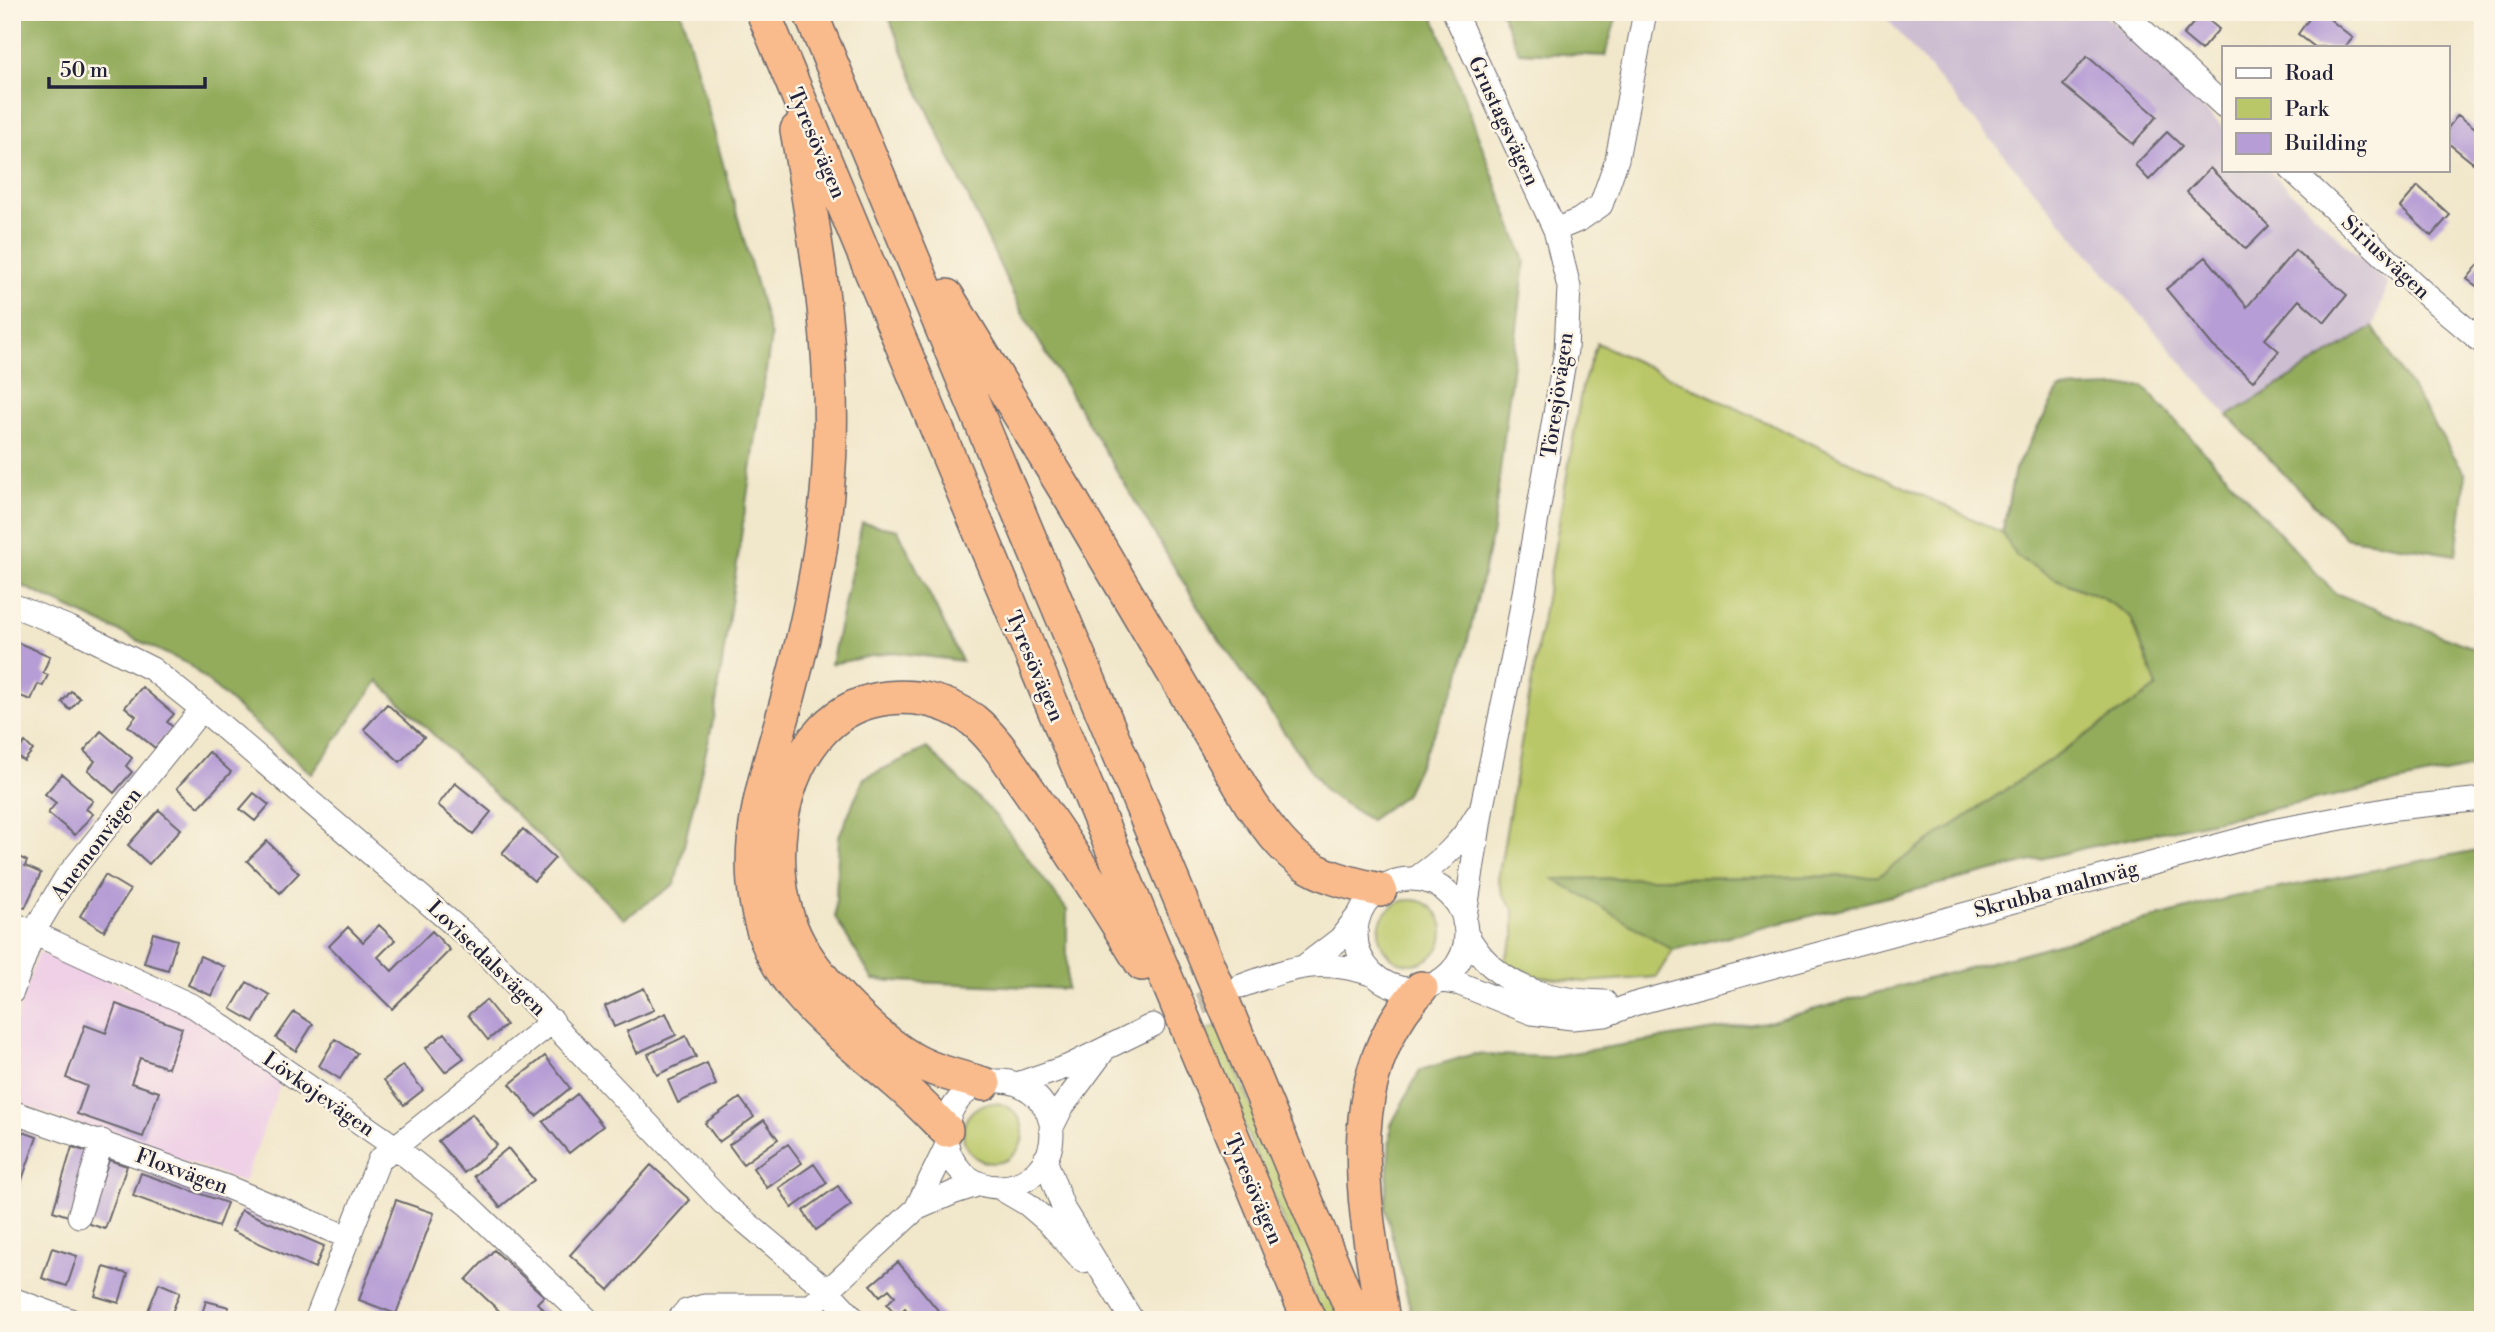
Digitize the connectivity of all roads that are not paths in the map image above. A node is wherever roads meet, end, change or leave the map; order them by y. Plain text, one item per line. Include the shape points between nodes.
1 (763, 12) edge
2 (810, 12) edge
3 (1454, 12) edge
4 (1646, 12) edge
5 (2123, 12) edge
6 (787, 70) junction
7 (2222, 104) edge
8 (2294, 172) edge
9 (892, 208) junction
10 (1555, 230) junction
11 (2483, 342) edge
12 (12, 605) edge
13 (202, 709) junction
14 (2483, 799) edge
15 (1482, 806) junction
16 (1415, 879) junction
17 (1380, 890) junction
18 (1357, 917) junction
19 (12, 923) edge
20 (1465, 927) junction
21 (33, 933) junction
22 (1306, 965) junction
23 (1374, 975) junction
24 (1432, 985) junction
25 (1241, 986) tunnel mouth
26 (12, 992) edge
27 (1634, 1004) junction
28 (553, 1021) junction
29 (1153, 1025) tunnel mouth
30 (1103, 1051) junction
31 (1198, 1055) junction
32 (984, 1083) junction
33 (1017, 1084) junction
34 (12, 1112) edge
35 (1051, 1129) junction
36 (946, 1137) junction
37 (102, 1141) junction
38 (395, 1147) junction
39 (1045, 1159) junction
40 (989, 1186) junction
41 (916, 1209) junction
42 (79, 1216) dead end
43 (350, 1238) junction
44 (12, 1299) edge
45 (812, 1306) edge
46 (1126, 1311) edge
47 (574, 1315) edge
48 (70, 1320) edge
49 (316, 1320) edge
50 (678, 1320) edge
51 (855, 1320) edge
52 (1309, 1320) edge
53 (1356, 1320) edge
54 (1383, 1320) edge

1 - 6 highway, Tyresövägen
2 - 9 highway, Tyresövägen
3 - 10 street, Grustagsvägen
4 - 10 street via 1617,159 1601,205
5 - 7 street
6 - 31 highway, Tyresövägen
6 - 36 highway via 821,267 831,427 820,555 757,812 752,885 768,944 780,968 828,1022 907,1091
8 - 11 street, Siriusvägen
9 - 17 highway via 1276,839 1318,873
9 - 53 highway, Tyresövägen
10 - 15 street, Töresjövägen via 1569,287 1566,349
12 - 13 street, Lovisedalsvägen via 152,669
13 - 21 street, Anemonvägen via 65,879
13 - 28 street, Lovisedalsvägen via 472,940
14 - 27 street, Skrubba malmväg via 2396,808 2272,831
15 - 16 street, Töresjövägen via 1465,836
15 - 20 street, Töresjövägen
16 - 17 street via 1396,881
16 - 20 street via 1446,893
17 - 18 street via 1365,901
18 - 22 street via 1340,939
18 - 23 street via 1360,957
19 - 21 street, Lövkojevägen
20 - 24 street via 1463,954 1456,968
20 - 27 street, Skrubba malmväg via 1476,951 1490,966 1536,994
21 - 26 street, Anemonvägen
21 - 38 street, Lövkojevägen via 195,1007
22 - 23 street via 1352,967
22 - 25 street
23 - 24 street via 1406,989
24 - 27 street, Skrubba malmväg via 1468,987 1532,1013 1572,1018 1605,1015
24 - 54 highway via 1399,1015 1382,1049 1363,1126 1366,1216
28 - 38 street
28 - 45 street, Lovisedalsvägen
29 - 30 street
30 - 33 street
30 - 35 street
31 - 32 highway via 1047,814 992,738 950,706 901,696 876,699 833,720 801,758 788,787 780,860 786,912 818,974 864,1021 913,1060
31 - 52 highway, Tyresövägen
32 - 33 street
32 - 36 street via 961,1097 950,1112
33 - 35 street via 1040,1100
34 - 37 street, Floxvägen
35 - 39 street
36 - 40 street via 950,1159 961,1174
36 - 41 street
37 - 42 street
37 - 43 street, Floxvägen
38 - 43 street via 379,1160
38 - 47 street, Lövkojevägen via 468,1205
39 - 40 street via 1033,1175 1016,1184
39 - 46 street via 1064,1210
40 - 41 street via 955,1192
40 - 46 street via 1027,1204 1048,1222
41 - 45 street
43 - 49 street
44 - 48 street
45 - 50 street via 704,1306 686,1311
45 - 51 street, Lovisedalsvägen

